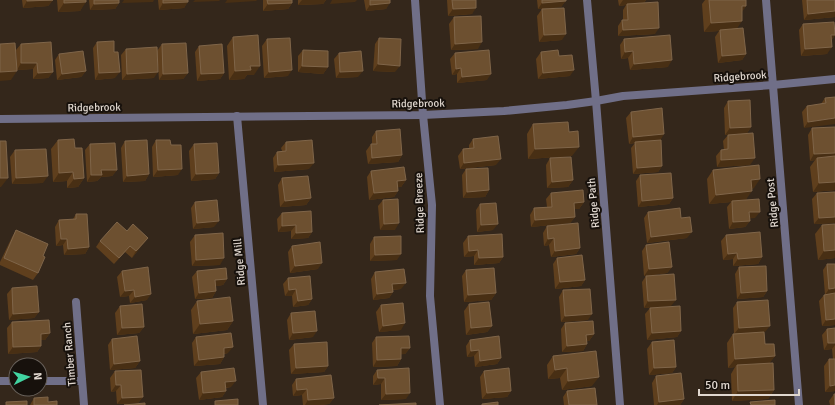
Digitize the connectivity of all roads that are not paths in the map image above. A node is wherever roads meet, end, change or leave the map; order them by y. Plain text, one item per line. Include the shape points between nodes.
1 (415, 0) edge
2 (587, 0) edge
3 (766, 0) edge
4 (835, 79) edge
5 (773, 85) junction
6 (596, 101) junction
7 (423, 115) junction
8 (237, 116) junction
9 (0, 119) edge
10 (76, 302) dead end
11 (48, 381) edge
12 (82, 381) junction
13 (84, 405) edge
14 (263, 405) edge
15 (440, 405) edge
16 (620, 405) edge
17 (799, 405) edge

1 - 7 street, Ridge Breeze
2 - 6 street, Ridge Path
3 - 5 street, Ridge Post
4 - 5 street, Ridgebrook
5 - 6 street, Ridgebrook via 623,96
5 - 17 street, Ridge Post
6 - 7 street, Ridgebrook via 504,112
6 - 16 street, Ridge Path
7 - 8 street, Ridgebrook
7 - 15 street, Ridge Breeze via 432,206 430,296
8 - 9 street, Ridgebrook
8 - 14 street, Ridge Mill
10 - 12 street, Timber Ranch
11 - 12 street
12 - 13 street, Timber Ranch

